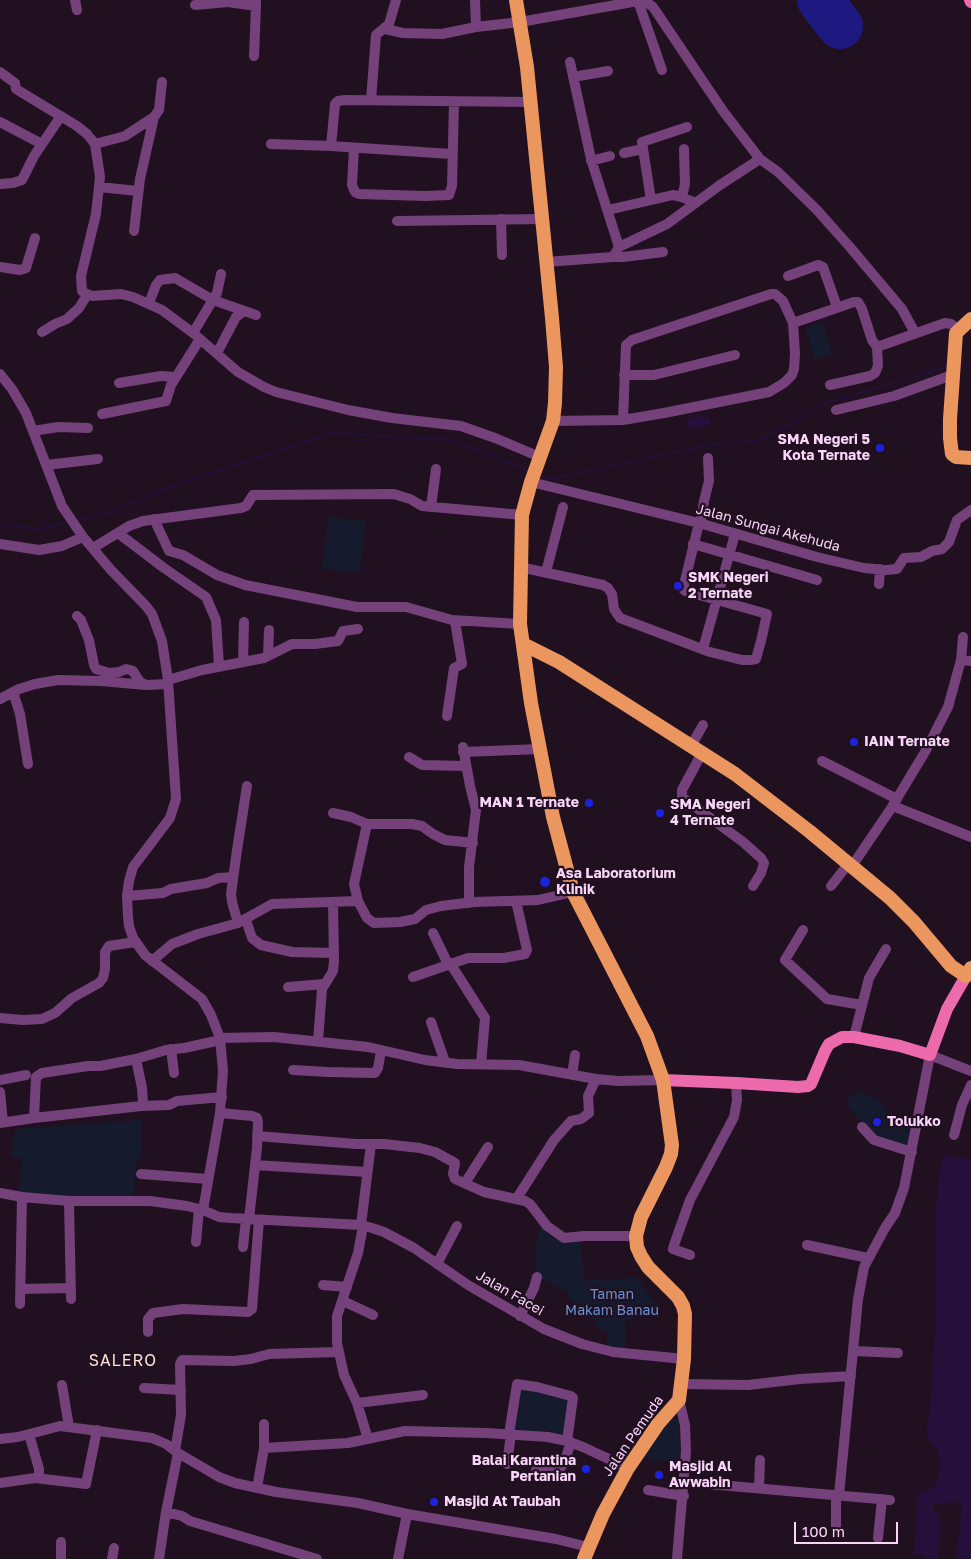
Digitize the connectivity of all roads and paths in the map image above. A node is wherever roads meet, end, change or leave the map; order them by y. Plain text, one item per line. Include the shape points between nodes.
1 (396, 0) edge
2 (475, 0) edge
3 (516, 0) edge
4 (638, 1) edge
5 (256, 3) edge
6 (195, 4) dead end
7 (520, 22) junction
8 (476, 28) junction
9 (385, 29) junction
10 (254, 56) dead end
11 (570, 62) dead end
12 (662, 70) dead end
13 (0, 72) edge
14 (608, 72) dead end
15 (573, 77) junction
16 (162, 82) dead end
17 (371, 100) junction
18 (454, 102) junction
19 (530, 102) junction
20 (61, 116) junction
21 (154, 117) junction
22 (0, 122) edge
23 (687, 126) dead end
24 (42, 144) junction
25 (95, 144) junction
26 (271, 144) dead end
27 (331, 146) junction
28 (354, 148) junction
29 (643, 149) junction
30 (684, 149) dead end
31 (624, 153) dead end
32 (451, 154) junction
33 (610, 156) dead end
34 (760, 159) junction
35 (592, 161) junction
36 (0, 184) edge
37 (99, 187) junction
38 (138, 191) junction
39 (682, 197) junction
40 (651, 200) junction
41 (695, 203) junction
42 (608, 210) junction
43 (501, 219) junction
44 (542, 219) junction
45 (397, 222) dead end
46 (134, 231) dead end
47 (35, 238) dead end
48 (619, 248) junction
49 (664, 252) dead end
50 (502, 255) dead end
51 (613, 256) junction
52 (546, 262) junction
53 (0, 267) edge
54 (221, 274) dead end
55 (788, 276) dead end
56 (87, 295) junction
57 (213, 300) junction
58 (149, 303) junction
59 (837, 307) junction
60 (244, 311) junction
61 (256, 315) dead end
62 (971, 319) edge
63 (793, 323) junction
64 (958, 329) junction
65 (42, 332) dead end
66 (915, 333) junction
67 (197, 336) junction
68 (877, 347) junction
69 (217, 353) junction
70 (735, 355) dead end
71 (953, 373) junction
72 (0, 374) edge
73 (624, 375) junction
74 (176, 377) junction
75 (119, 383) dead end
76 (830, 385) dead end
77 (836, 410) dead end
78 (102, 414) dead end
79 (622, 420) junction
80 (553, 421) junction
81 (88, 428) dead end
82 (33, 431) junction
83 (708, 458) dead end
84 (971, 458) edge
85 (98, 459) dead end
86 (540, 459) junction
87 (46, 465) junction
88 (436, 468) dead end
89 (532, 480) junction
90 (431, 507) junction
91 (563, 507) dead end
92 (971, 510) edge
93 (522, 515) junction
94 (154, 519) junction
95 (699, 523) junction
96 (118, 533) junction
97 (82, 534) junction
98 (735, 534) junction
99 (693, 544) junction
100 (2, 547) edge
101 (93, 548) junction
102 (730, 555) junction
103 (520, 567) junction
104 (880, 569) junction
105 (546, 572) junction
106 (817, 580) dead end
107 (879, 584) dead end
108 (718, 600) junction
109 (77, 616) dead end
110 (455, 621) junction
111 (244, 622) dead end
112 (520, 624) junction
113 (358, 629) dead end
114 (269, 630) dead end
115 (963, 637) dead end
116 (523, 644) junction
117 (703, 649) junction
118 (268, 656) junction
119 (966, 661) edge
120 (243, 662) junction
121 (219, 666) junction
122 (168, 682) junction
123 (146, 685) junction
124 (5, 694) edge
125 (447, 716) dead end
126 (703, 725) dead end
127 (541, 749) junction
128 (697, 750) junction
129 (409, 757) dead end
130 (822, 761) dead end
131 (28, 764) dead end
132 (466, 766) junction
133 (247, 786) dead end
134 (895, 802) junction
135 (332, 813) dead end
136 (367, 824) junction
137 (971, 837) edge
138 (473, 843) junction
139 (850, 865) junction
140 (233, 877) junction
141 (753, 886) dead end
142 (831, 886) dead end
143 (573, 892) junction
144 (128, 896) junction
145 (358, 901) junction
146 (516, 901) junction
147 (333, 902) junction
148 (469, 903) junction
149 (242, 922) junction
150 (803, 930) dead end
151 (433, 933) dead end
152 (135, 942) junction
153 (886, 949) dead end
154 (334, 953) junction
155 (152, 961) junction
156 (449, 964) junction
157 (968, 972) edge
158 (413, 977) dead end
159 (324, 984) junction
160 (288, 987) dead end
161 (862, 1005) junction
162 (0, 1018) edge
163 (431, 1022) dead end
164 (854, 1037) junction
165 (221, 1039) junction
166 (318, 1041) junction
167 (171, 1050) junction
168 (381, 1051) junction
169 (575, 1054) dead end
170 (930, 1055) junction
171 (136, 1059) junction
172 (445, 1062) junction
173 (481, 1064) junction
174 (293, 1070) dead end
175 (971, 1071) edge
176 (174, 1073) dead end
177 (26, 1074) dead end
178 (572, 1075) junction
179 (596, 1079) junction
180 (0, 1080) edge
181 (663, 1080) junction
182 (736, 1083) junction
183 (971, 1086) edge
184 (0, 1092) edge
185 (222, 1097) junction
186 (141, 1106) junction
187 (220, 1113) junction
188 (34, 1118) junction
189 (1, 1122) edge
190 (862, 1127) dead end
191 (954, 1135) dead end
192 (257, 1136) junction
193 (371, 1144) junction
194 (488, 1147) dead end
195 (912, 1152) junction
196 (255, 1166) junction
197 (367, 1172) junction
198 (142, 1174) dead end
199 (208, 1180) junction
200 (465, 1183) junction
201 (0, 1193) edge
202 (22, 1197) junction
203 (516, 1198) junction
204 (69, 1201) junction
205 (201, 1210) junction
206 (251, 1219) junction
207 (362, 1225) junction
208 (457, 1226) dead end
209 (636, 1236) junction
210 (196, 1242) dead end
211 (808, 1245) dead end
212 (243, 1247) dead end
213 (690, 1255) dead end
214 (868, 1258) junction
215 (437, 1264) junction
216 (537, 1277) dead end
217 (323, 1285) dead end
218 (348, 1287) junction
219 (21, 1289) junction
220 (343, 1301) junction
221 (20, 1304) dead end
222 (373, 1315) dead end
223 (520, 1316) junction
224 (148, 1332) dead end
225 (854, 1351) junction
226 (338, 1352) junction
227 (898, 1353) dead end
228 (684, 1359) junction
229 (851, 1376) junction
230 (681, 1384) junction
231 (62, 1385) dead end
232 (144, 1388) dead end
233 (181, 1390) junction
234 (423, 1395) dead end
235 (679, 1400) junction
236 (357, 1403) junction
237 (264, 1424) dead end
238 (69, 1427) junction
239 (97, 1430) junction
240 (29, 1434) junction
241 (510, 1434) junction
242 (0, 1439) edge
243 (368, 1439) junction
244 (569, 1442) junction
245 (264, 1448) junction
246 (176, 1452) junction
247 (760, 1460) dead end
248 (507, 1464) dead end
249 (628, 1468) junction
250 (536, 1470) dead end
251 (39, 1478) junction
252 (685, 1482) junction
253 (0, 1483) edge
254 (257, 1488) junction
255 (759, 1488) junction
256 (648, 1490) dead end
257 (838, 1495) junction
258 (684, 1496) junction
259 (166, 1512) junction
260 (407, 1514) junction
261 (836, 1530) dead end
262 (878, 1538) dead end
263 (61, 1542) dead end
264 (114, 1548) dead end
265 (586, 1553) edge
266 (61, 1559) edge
267 (112, 1559) edge
268 (159, 1559) edge
269 (316, 1559) edge
270 (398, 1559) edge
271 (678, 1559) edge

1 - 9 street
2 - 8 street
3 - 7 highway
4 - 7 street
4 - 12 street
4 - 34 street via 653,7 723,111
5 - 6 street
5 - 10 street
7 - 8 street
7 - 19 highway
8 - 9 street via 442,34
9 - 17 street via 378,32 375,39
11 - 15 street
13 - 20 street via 15,83 16,89
14 - 15 street
15 - 35 street
16 - 21 street via 159,110
17 - 18 street
17 - 27 street via 338,101 335,104
18 - 19 street
18 - 32 street
19 - 44 highway
20 - 24 street
20 - 25 street via 87,134
21 - 25 street via 125,136
21 - 38 street
22 - 24 street
23 - 29 street via 643,141
24 - 36 street via 22,180
25 - 37 street
26 - 27 street
27 - 28 street
28 - 32 street
28 - 32 street via 352,185 355,192 367,194 449,195 452,186
29 - 31 street
29 - 40 street
30 - 39 street via 686,184
33 - 35 street
34 - 41 street
34 - 66 street via 816,209 849,246 902,309
35 - 42 street
37 - 38 street
37 - 56 street via 81,276 82,291
38 - 46 street
39 - 40 street via 673,195
39 - 41 street
40 - 42 street
41 - 48 street via 667,224
42 - 48 street
43 - 44 street
43 - 45 street
43 - 50 street
44 - 52 highway
47 - 53 street via 26,268
48 - 51 street
49 - 51 street
51 - 52 street
52 - 80 highway via 556,367
54 - 57 street
55 - 59 street via 818,265 823,267
56 - 58 street via 121,294
56 - 65 street via 67,319
57 - 58 street via 175,278 168,278 156,285
57 - 60 street
57 - 67 street
58 - 67 street
59 - 63 street
59 - 68 street via 858,302
60 - 61 street
60 - 69 street via 236,317
62 - 64 highway
63 - 73 street via 783,301 775,294 766,295 632,340 626,345
63 - 79 street via 794,369 792,375 777,388 743,398
64 - 66 street via 948,323
64 - 71 highway
66 - 68 street
67 - 69 street
67 - 74 street
68 - 76 street via 875,373
69 - 86 street via 244,376 276,392 348,410 460,426
70 - 73 street via 654,375
71 - 77 street via 894,396
71 - 84 highway via 952,454
72 - 82 street via 23,408
73 - 79 street
74 - 75 street via 161,376
74 - 78 street via 166,401
79 - 80 street
80 - 86 highway
81 - 82 street via 58,427
82 - 87 street
83 - 95 street via 709,480
85 - 87 street
86 - 89 highway
87 - 97 street via 62,506
88 - 90 street
89 - 93 highway
89 - 95 street, Jalan Sungai Akehuda
90 - 93 street
90 - 94 street via 394,494 256,495 241,508
91 - 105 street
92 - 104 street, Jalan Sungai Akehuda via 957,520 949,542 942,549 920,557 904,558 897,569
93 - 103 highway
94 - 96 street via 129,526
94 - 110 street via 172,553 183,555 217,575 246,585 356,607 406,608
95 - 98 street, Jalan Sungai Akehuda
95 - 99 street
96 - 101 street
96 - 121 street via 206,597 216,620
97 - 100 street via 62,546 39,550
97 - 101 street
98 - 102 street
98 - 104 street, Jalan Sungai Akehuda via 817,557
99 - 102 street
99 - 108 street via 683,589
101 - 122 street via 152,614 162,641
102 - 106 street
102 - 108 street
103 - 105 street
103 - 112 highway
104 - 107 street
105 - 117 street via 603,585 612,594 614,609 620,618
108 - 117 street
108 - 117 street via 766,614 758,656 742,660
109 - 123 street via 89,640 96,669 109,673 130,670
110 - 112 street
110 - 125 street via 462,664 454,668
111 - 120 street
112 - 116 highway
113 - 118 street via 343,632 338,641 292,644
114 - 118 street
115 - 119 street
116 - 127 highway
116 - 128 highway via 559,662
118 - 120 street
119 - 134 street via 941,721
120 - 121 street
121 - 122 street
122 - 123 street
122 - 144 street via 176,799 170,818 134,867
123 - 124 street via 58,680
124 - 131 street via 20,714
126 - 128 street
127 - 132 street via 463,749
127 - 143 highway via 553,817
128 - 139 highway via 747,782
128 - 141 street via 682,797 762,858 764,863
129 - 132 street via 422,765
130 - 134 street
132 - 138 street via 476,810
133 - 140 street
134 - 137 street
134 - 139 street
135 - 136 street
136 - 138 street via 412,824 422,826 445,840
136 - 145 street via 354,878
138 - 148 street
139 - 142 street
139 - 157 highway via 914,922 951,966
140 - 144 street via 163,893
140 - 149 street via 232,902
143 - 146 street
143 - 181 highway via 647,1036
144 - 152 street via 129,926
145 - 147 street
145 - 148 street via 370,921 380,923 407,921 430,908
146 - 148 street
146 - 156 street via 527,950 525,954 504,958 468,958
147 - 149 street via 272,904
147 - 154 street
149 - 154 street via 261,945 292,952
149 - 155 street via 182,940
150 - 161 street via 785,960 826,1000
151 - 156 street
152 - 155 street
152 - 162 street via 109,946 105,952 106,969 99,983 72,998 55,1013 23,1020
153 - 161 street via 869,978
154 - 159 street via 333,971
155 - 165 street via 202,999
156 - 158 street
156 - 173 street via 485,1018
157 - 170 main road via 947,1009
159 - 160 street
159 - 166 street
161 - 164 street
163 - 172 street
164 - 170 main road
164 - 182 main road via 842,1037 829,1044 808,1086
165 - 166 street via 266,1036
165 - 167 street
165 - 185 street
166 - 168 street
167 - 171 street
167 - 176 street
168 - 172 street
168 - 174 street via 375,1073
169 - 178 street
170 - 175 street
170 - 195 street
171 - 186 street via 142,1088
171 - 188 street via 42,1072 36,1077
172 - 173 street
173 - 178 street via 519,1065
177 - 180 street
178 - 179 street
179 - 181 street
179 - 203 street via 588,1096 589,1113 572,1122 554,1140
181 - 182 main road
181 - 209 highway via 671,1154 641,1217
182 - 213 street via 734,1117 690,1200 672,1252
183 - 191 street via 962,1104
184 - 189 street
185 - 186 street
185 - 187 street
186 - 188 street
187 - 192 street via 255,1117
187 - 199 street
188 - 189 street
190 - 195 street via 874,1140
192 - 193 street
192 - 196 street
193 - 197 street
193 - 200 street via 410,1146 435,1152 454,1163 454,1177
194 - 200 street
195 - 214 street via 897,1208
196 - 197 street
196 - 206 street
197 - 207 street
198 - 199 street
199 - 205 street
200 - 203 street via 484,1192
201 - 202 street, Jalan Facei
202 - 204 street, Jalan Facei
202 - 219 street
203 - 209 street via 526,1200 547,1226 564,1238
204 - 205 street, Jalan Facei via 150,1201
204 - 219 street via 71,1294
205 - 206 street, Jalan Facei via 219,1217
205 - 210 street
206 - 207 street, Jalan Facei
206 - 212 street
206 - 224 street via 252,1309 248,1312 183,1309 152,1313 148,1319
207 - 215 street, Jalan Facei via 396,1238
207 - 218 street
208 - 215 street
209 - 228 highway, Jalan Pemuda via 637,1247 648,1267 683,1306
211 - 214 street
214 - 225 street via 858,1299
215 - 223 street, Jalan Facei
216 - 223 street
217 - 218 street
218 - 220 street
219 - 221 street
220 - 222 street
220 - 226 street via 337,1323
223 - 228 street, Jalan Facei via 582,1344 613,1352
225 - 227 street
225 - 229 street
226 - 233 street via 269,1354 234,1361 182,1360
226 - 236 street
228 - 230 highway, Jalan Pemuda
229 - 230 street via 748,1386
229 - 257 street
230 - 235 highway, Jalan Pemuda
231 - 238 street
232 - 233 street
233 - 246 street
234 - 236 street
235 - 249 highway, Jalan Pemuda
235 - 252 street via 685,1425
236 - 243 street
237 - 245 street
238 - 239 street
238 - 240 street
239 - 246 street via 152,1438
239 - 251 street via 86,1484
240 - 242 street
240 - 251 street
241 - 243 street via 405,1431
241 - 244 street
241 - 244 street via 512,1383 571,1396
241 - 248 street
243 - 245 street
244 - 249 street
244 - 250 street via 564,1463 558,1472
245 - 254 street
246 - 254 street via 219,1477
246 - 259 street
247 - 255 street
249 - 265 highway, Jalan Pemuda via 602,1514
251 - 253 street
252 - 255 street
252 - 258 street
254 - 260 street
255 - 257 street
256 - 258 street
257 - 261 street
257 - 262 street via 886,1500
258 - 271 street
259 - 268 street
259 - 269 street
260 - 265 street via 556,1539
260 - 270 street
263 - 266 street
264 - 267 street

